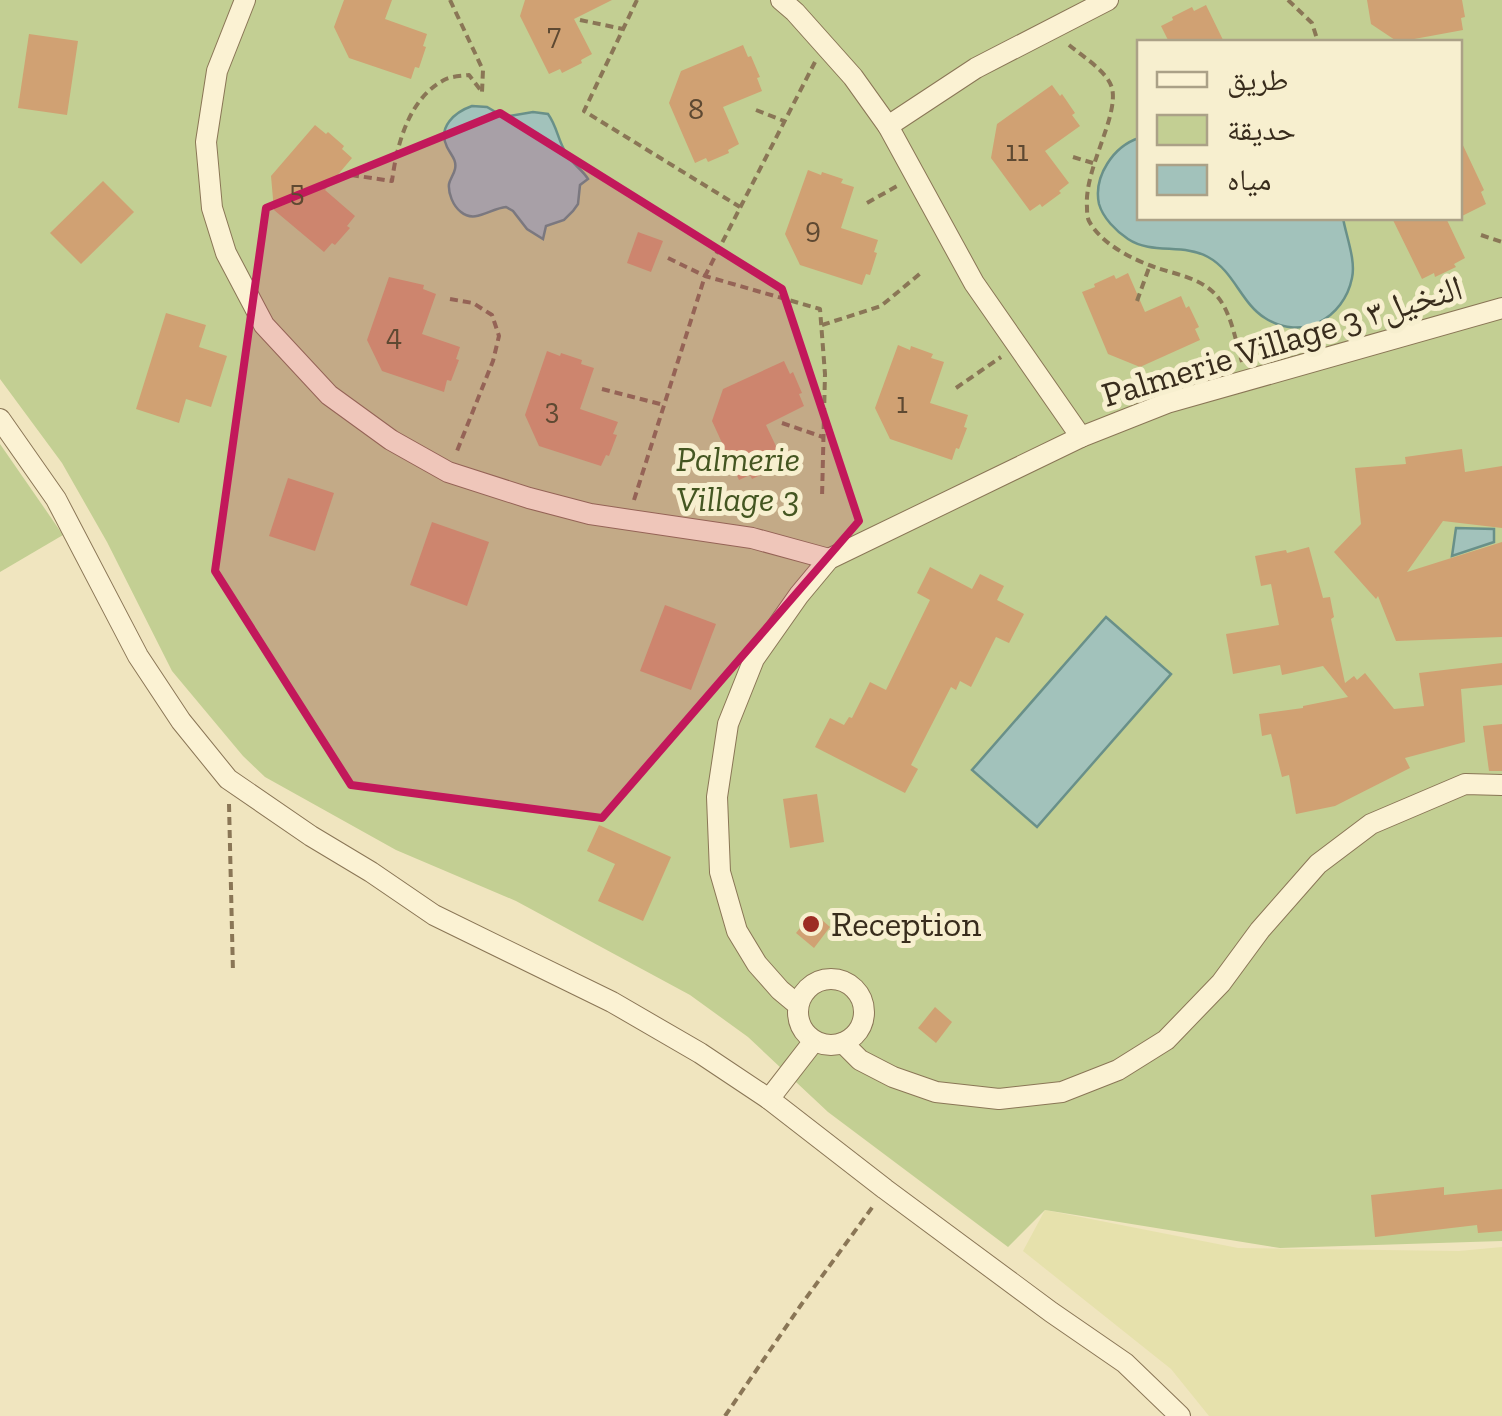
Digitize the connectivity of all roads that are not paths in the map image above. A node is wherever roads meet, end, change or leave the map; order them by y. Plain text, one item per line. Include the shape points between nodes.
1 (245, 0) edge
2 (780, 0) edge
3 (1108, 0) edge
4 (888, 126) junction
5 (1502, 308) edge
6 (0, 420) edge
7 (1080, 437) junction
8 (829, 559) junction
9 (1502, 785) edge
10 (798, 1005) junction
11 (814, 1041) junction
12 (842, 1043) junction
13 (769, 1099) junction
14 (1180, 1416) edge

1 - 8 street via 216,71 206,142 212,208 226,253 264,325 329,394 448,472 590,514 752,538
2 - 4 street, Palmerie Village 3 النخيل٣
3 - 4 street via 976,68
4 - 7 street, Palmerie Village 3 النخيل٣ via 974,283
5 - 7 street, Palmerie Village 3 النخيل٣ via 1166,403
6 - 13 street via 56,500 138,656 228,779 434,915 612,1002
7 - 8 street, Palmerie Village 3 النخيل٣
8 - 10 street, Palmerie Village 3 النخيل٣ via 754,659 728,724 717,797 720,872 737,931 757,964
9 - 12 street via 1466,784 1371,824 1318,864 1221,984 1166,1040 1118,1070 1062,1092 999,1099 936,1092 860,1060
10 - 11 street, Palmerie Village 3 النخيل٣ via 798,1019
10 - 12 street via 827,979 852,987 864,1011 854,1035
11 - 12 street
11 - 13 street
13 - 14 street via 1125,1364

